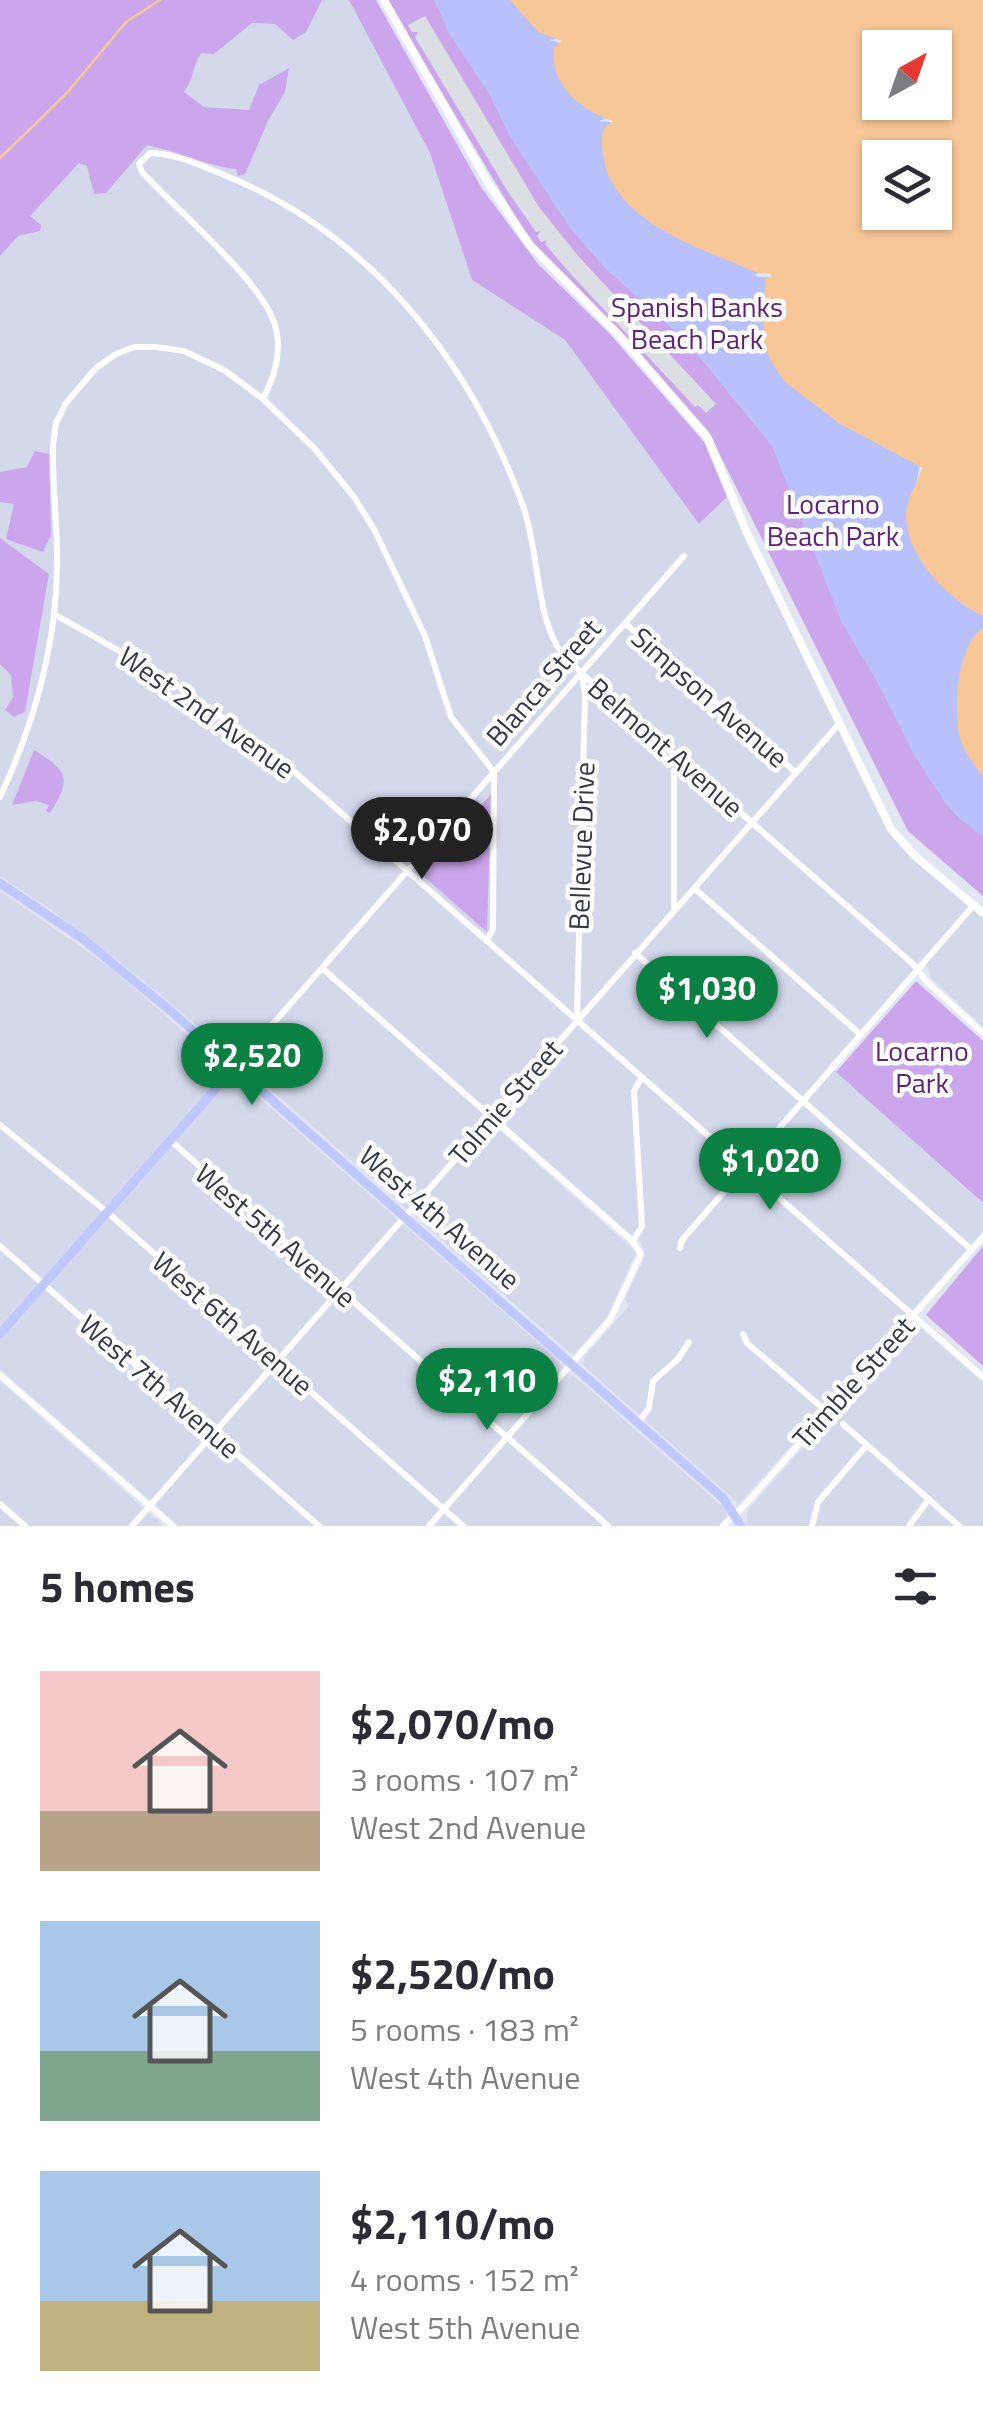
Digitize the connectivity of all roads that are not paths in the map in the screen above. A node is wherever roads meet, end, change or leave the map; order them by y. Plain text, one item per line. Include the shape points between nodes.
1 (384, 0) edge
2 (263, 399) junction
3 (684, 556) dead end
4 (54, 614) junction
5 (625, 622) junction
6 (581, 672) junction
7 (840, 724) junction
8 (680, 760) junction
9 (494, 772) junction
10 (795, 772) junction
11 (0, 798) edge
12 (752, 822) junction
13 (408, 871) junction
14 (0, 883) edge
15 (694, 888) junction
16 (973, 906) junction
17 (674, 909) junction
18 (983, 913) edge
19 (487, 940) junction
20 (635, 954) junction
21 (322, 968) junction
22 (918, 970) junction
23 (577, 1019) junction
24 (983, 1033) edge
25 (861, 1035) junction
26 (235, 1067) junction
27 (642, 1078) junction
28 (802, 1102) junction
29 (491, 1117) junction
30 (0, 1125) edge
31 (170, 1141) junction
32 (745, 1168) junction
33 (107, 1212) junction
34 (405, 1216) junction
35 (983, 1237) edge
36 (633, 1242) junction
37 (0, 1246) edge
38 (680, 1248) dead end
39 (972, 1250) junction
40 (44, 1284) junction
41 (340, 1290) junction
42 (914, 1316) junction
43 (0, 1334) edge
44 (743, 1334) dead end
45 (688, 1342) dead end
46 (276, 1361) junction
47 (571, 1364) junction
48 (0, 1374) edge
49 (983, 1377) edge
50 (826, 1412) junction
51 (638, 1422) junction
52 (843, 1424) dead end
53 (213, 1433) junction
54 (507, 1438) junction
55 (867, 1445) junction
56 (929, 1500) junction
57 (0, 1504) edge
58 (150, 1506) junction
59 (444, 1509) junction
60 (735, 1516) junction
61 (25, 1526) edge
62 (132, 1526) edge
63 (173, 1526) edge
64 (319, 1526) edge
65 (429, 1526) edge
66 (463, 1526) edge
67 (608, 1526) edge
68 (723, 1526) edge
69 (741, 1526) edge
70 (812, 1526) edge
71 (909, 1526) edge
72 (959, 1526) edge

1 - 7 street via 530,246 620,335 708,438
2 - 4 street via 184,351 134,348 96,368 66,403 52,445
2 - 6 street, Belmont Avenue via 277,364 273,319 248,281 142,172 139,164 150,153 174,154 258,189 349,250 408,304 502,450 527,516 551,633
2 - 9 street via 324,459 375,531 425,636 450,717
3 - 5 street, Blanca Street
4 - 11 street via 32,717
4 - 13 street, West 2nd Avenue via 220,714
5 - 6 street, Blanca Street
5 - 10 street, Simpson Avenue
6 - 8 street, Belmont Avenue
6 - 9 street, Blanca Street
6 - 23 street, Bellevue Drive
7 - 10 street, Tolmie Street
7 - 16 street via 896,836
8 - 12 street, Belmont Avenue
8 - 17 street via 674,771
9 - 13 street, Blanca Street
9 - 19 street via 493,930
10 - 12 street, Tolmie Street
12 - 15 street, Tolmie Street
12 - 22 street, Belmont Avenue
13 - 19 street, West 2nd Avenue
13 - 21 street, Blanca Street
14 - 26 main road, West 4th Avenue via 107,958
15 - 17 street, Tolmie Street
15 - 25 street
16 - 18 street
16 - 22 street
17 - 20 street, Tolmie Street
19 - 23 street, West 2nd Avenue
20 - 23 street, Tolmie Street
20 - 28 street
21 - 26 street, Blanca Street
21 - 29 street
22 - 24 street, Belmont Avenue
22 - 25 street
23 - 27 street, West 2nd Avenue
23 - 29 street, Tolmie Street
25 - 28 street
26 - 31 main road, Blanca Street
26 - 34 main road, West 4th Avenue
27 - 32 street, West 2nd Avenue
27 - 36 street via 634,1091 642,1226
28 - 32 street
28 - 39 street
29 - 34 street, Tolmie Street
29 - 36 street
30 - 33 street, West 6th Avenue
31 - 33 main road, Blanca Street
31 - 41 street, West 5th Avenue
32 - 38 street
32 - 42 street, West 2nd Avenue
33 - 40 main road, Blanca Street
33 - 46 street, West 6th Avenue
34 - 41 street, Tolmie Street
34 - 47 main road, West 4th Avenue
35 - 39 street, Trimble Street
36 - 47 street via 640,1258 614,1312
37 - 40 street, West 7th Avenue
39 - 42 street, Trimble Street
40 - 43 main road, Blanca Street
40 - 53 street, West 7th Avenue
41 - 46 street, Tolmie Street
41 - 54 street, West 5th Avenue
42 - 49 street, West 2nd Avenue
42 - 50 street, Trimble Street
44 - 50 street
45 - 51 street via 653,1381 649,1408
46 - 53 street, Tolmie Street
46 - 59 street, West 6th Avenue
47 - 51 main road, West 4th Avenue
47 - 54 street
48 - 58 street
50 - 60 street, Trimble Street
51 - 60 main road, West 4th Avenue
52 - 55 street
53 - 58 street, Tolmie Street
53 - 64 street, West 7th Avenue
54 - 59 street
54 - 67 street, West 5th Avenue
55 - 56 street
55 - 70 street via 818,1502
56 - 71 street
56 - 72 street
57 - 61 street
58 - 62 street, Tolmie Street
58 - 63 street
59 - 65 street
59 - 66 street, West 6th Avenue
60 - 68 street, Trimble Street
60 - 69 main road, West 4th Avenue

